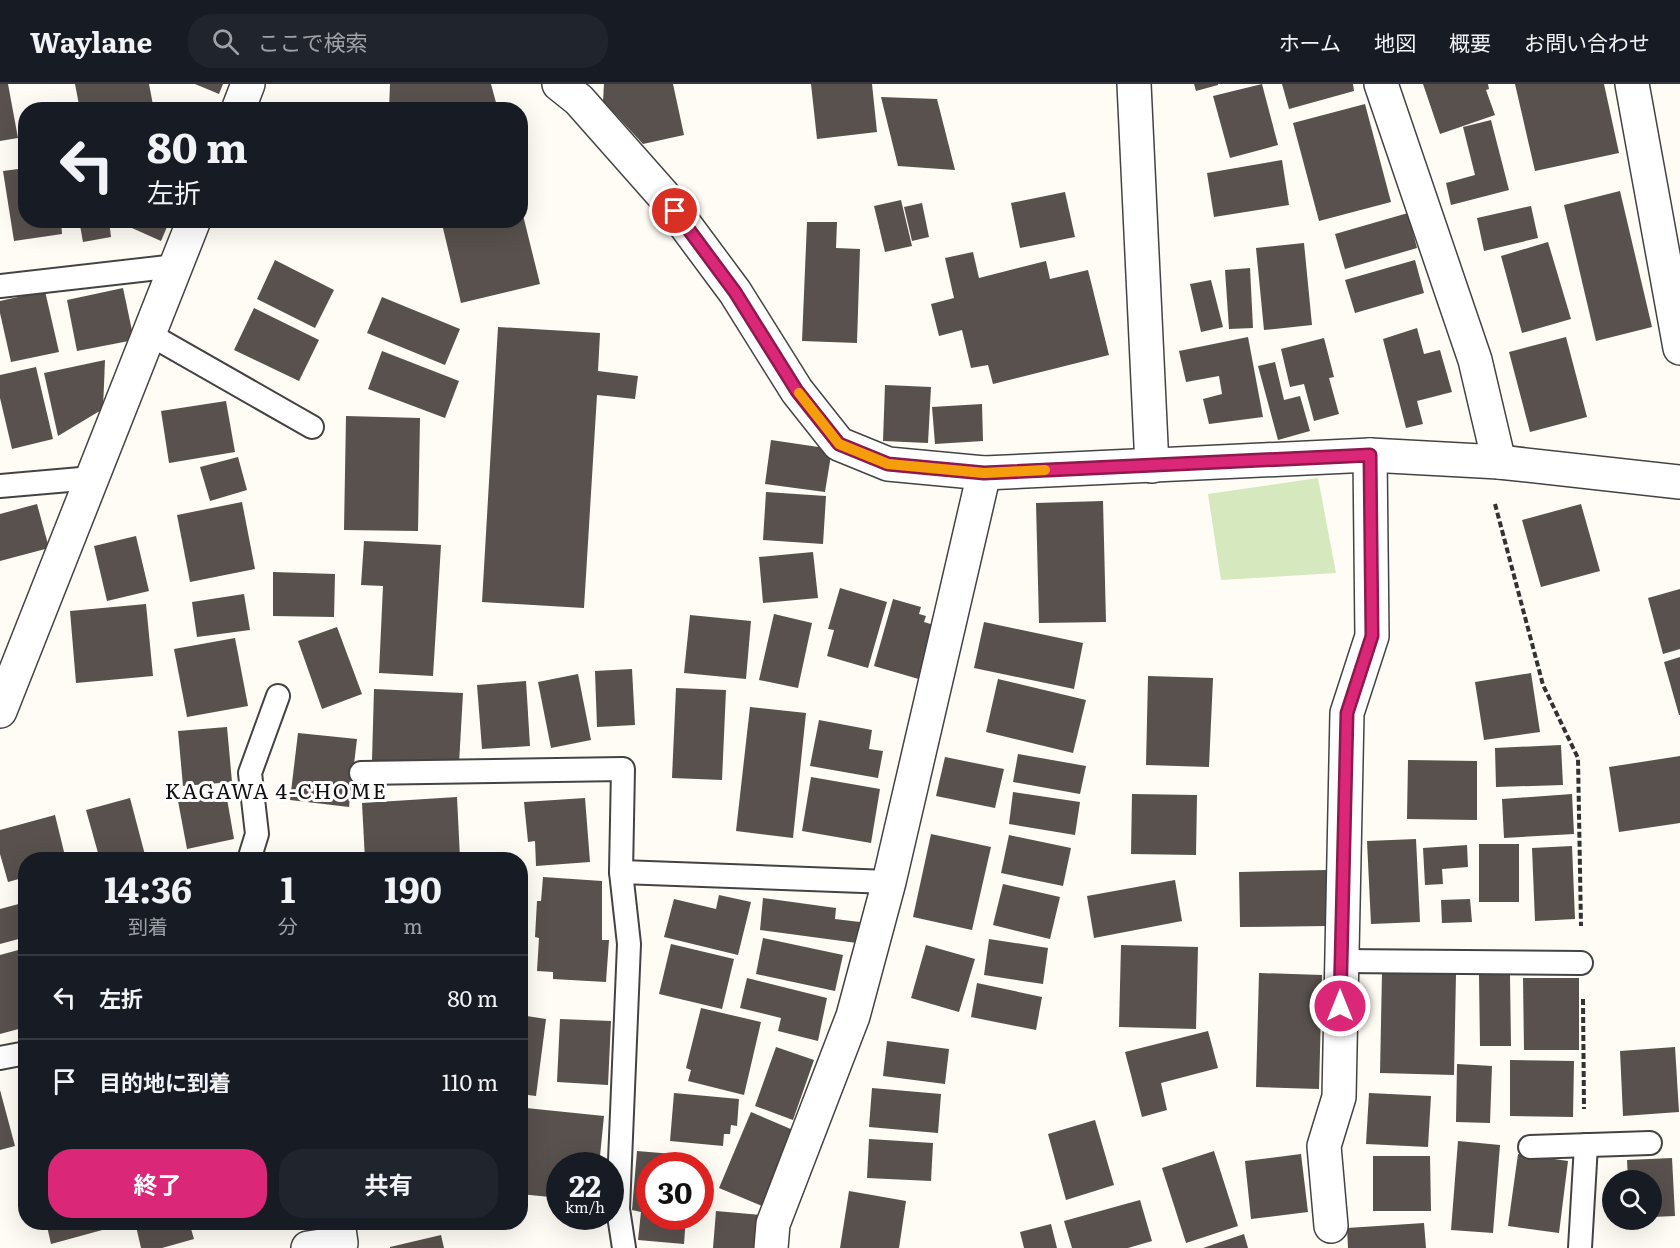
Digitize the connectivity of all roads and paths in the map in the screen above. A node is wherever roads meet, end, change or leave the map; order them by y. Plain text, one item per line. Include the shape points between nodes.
1 (248, 84) edge
2 (1134, 84) edge
3 (1381, 84) edge
4 (1632, 84) edge
5 (573, 89) edge
6 (241, 102) edge
7 (191, 228) edge
8 (176, 266) junction
9 (0, 286) edge
10 (149, 334) junction
11 (1680, 348) edge
12 (312, 427) dead end
13 (1370, 455) junction
14 (1491, 461) junction
15 (1152, 466) junction
16 (984, 473) junction
17 (92, 478) junction
18 (1680, 482) edge
19 (0, 486) edge
20 (278, 696) dead end
21 (0, 711) edge
22 (361, 773) dead end
23 (251, 852) edge
24 (621, 873) junction
25 (889, 882) junction
26 (1340, 961) junction
27 (1581, 963) junction
28 (18, 1055) edge
29 (0, 1058) edge
30 (1650, 1143) dead end
31 (1586, 1145) junction
32 (1530, 1147) dead end
33 (1330, 1226) dead end
34 (339, 1230) edge
35 (308, 1248) edge
36 (624, 1248) edge
37 (771, 1248) edge
38 (1580, 1248) edge

1 - 6 street
2 - 15 street
3 - 14 street via 1475,360
4 - 11 street
5 - 16 street via 663,195 735,292 797,391 839,444 888,464
7 - 8 street
8 - 9 lane
8 - 10 street
10 - 12 lane
10 - 17 street
13 - 14 street
13 - 15 street
13 - 26 street via 1372,636 1347,713
14 - 18 street
14 - 27 path via 1543,685 1578,758
15 - 16 street
16 - 25 street
17 - 19 lane
17 - 21 street
20 - 23 lane via 250,773 257,834
22 - 24 lane via 623,769
24 - 25 lane
24 - 36 lane via 629,944 618,1209
25 - 37 street via 853,1016 773,1224
26 - 27 lane
26 - 33 street via 1339,1097 1324,1146
27 - 31 path
28 - 29 lane
30 - 31 lane
31 - 32 lane
31 - 38 lane
34 - 35 street via 341,1243

